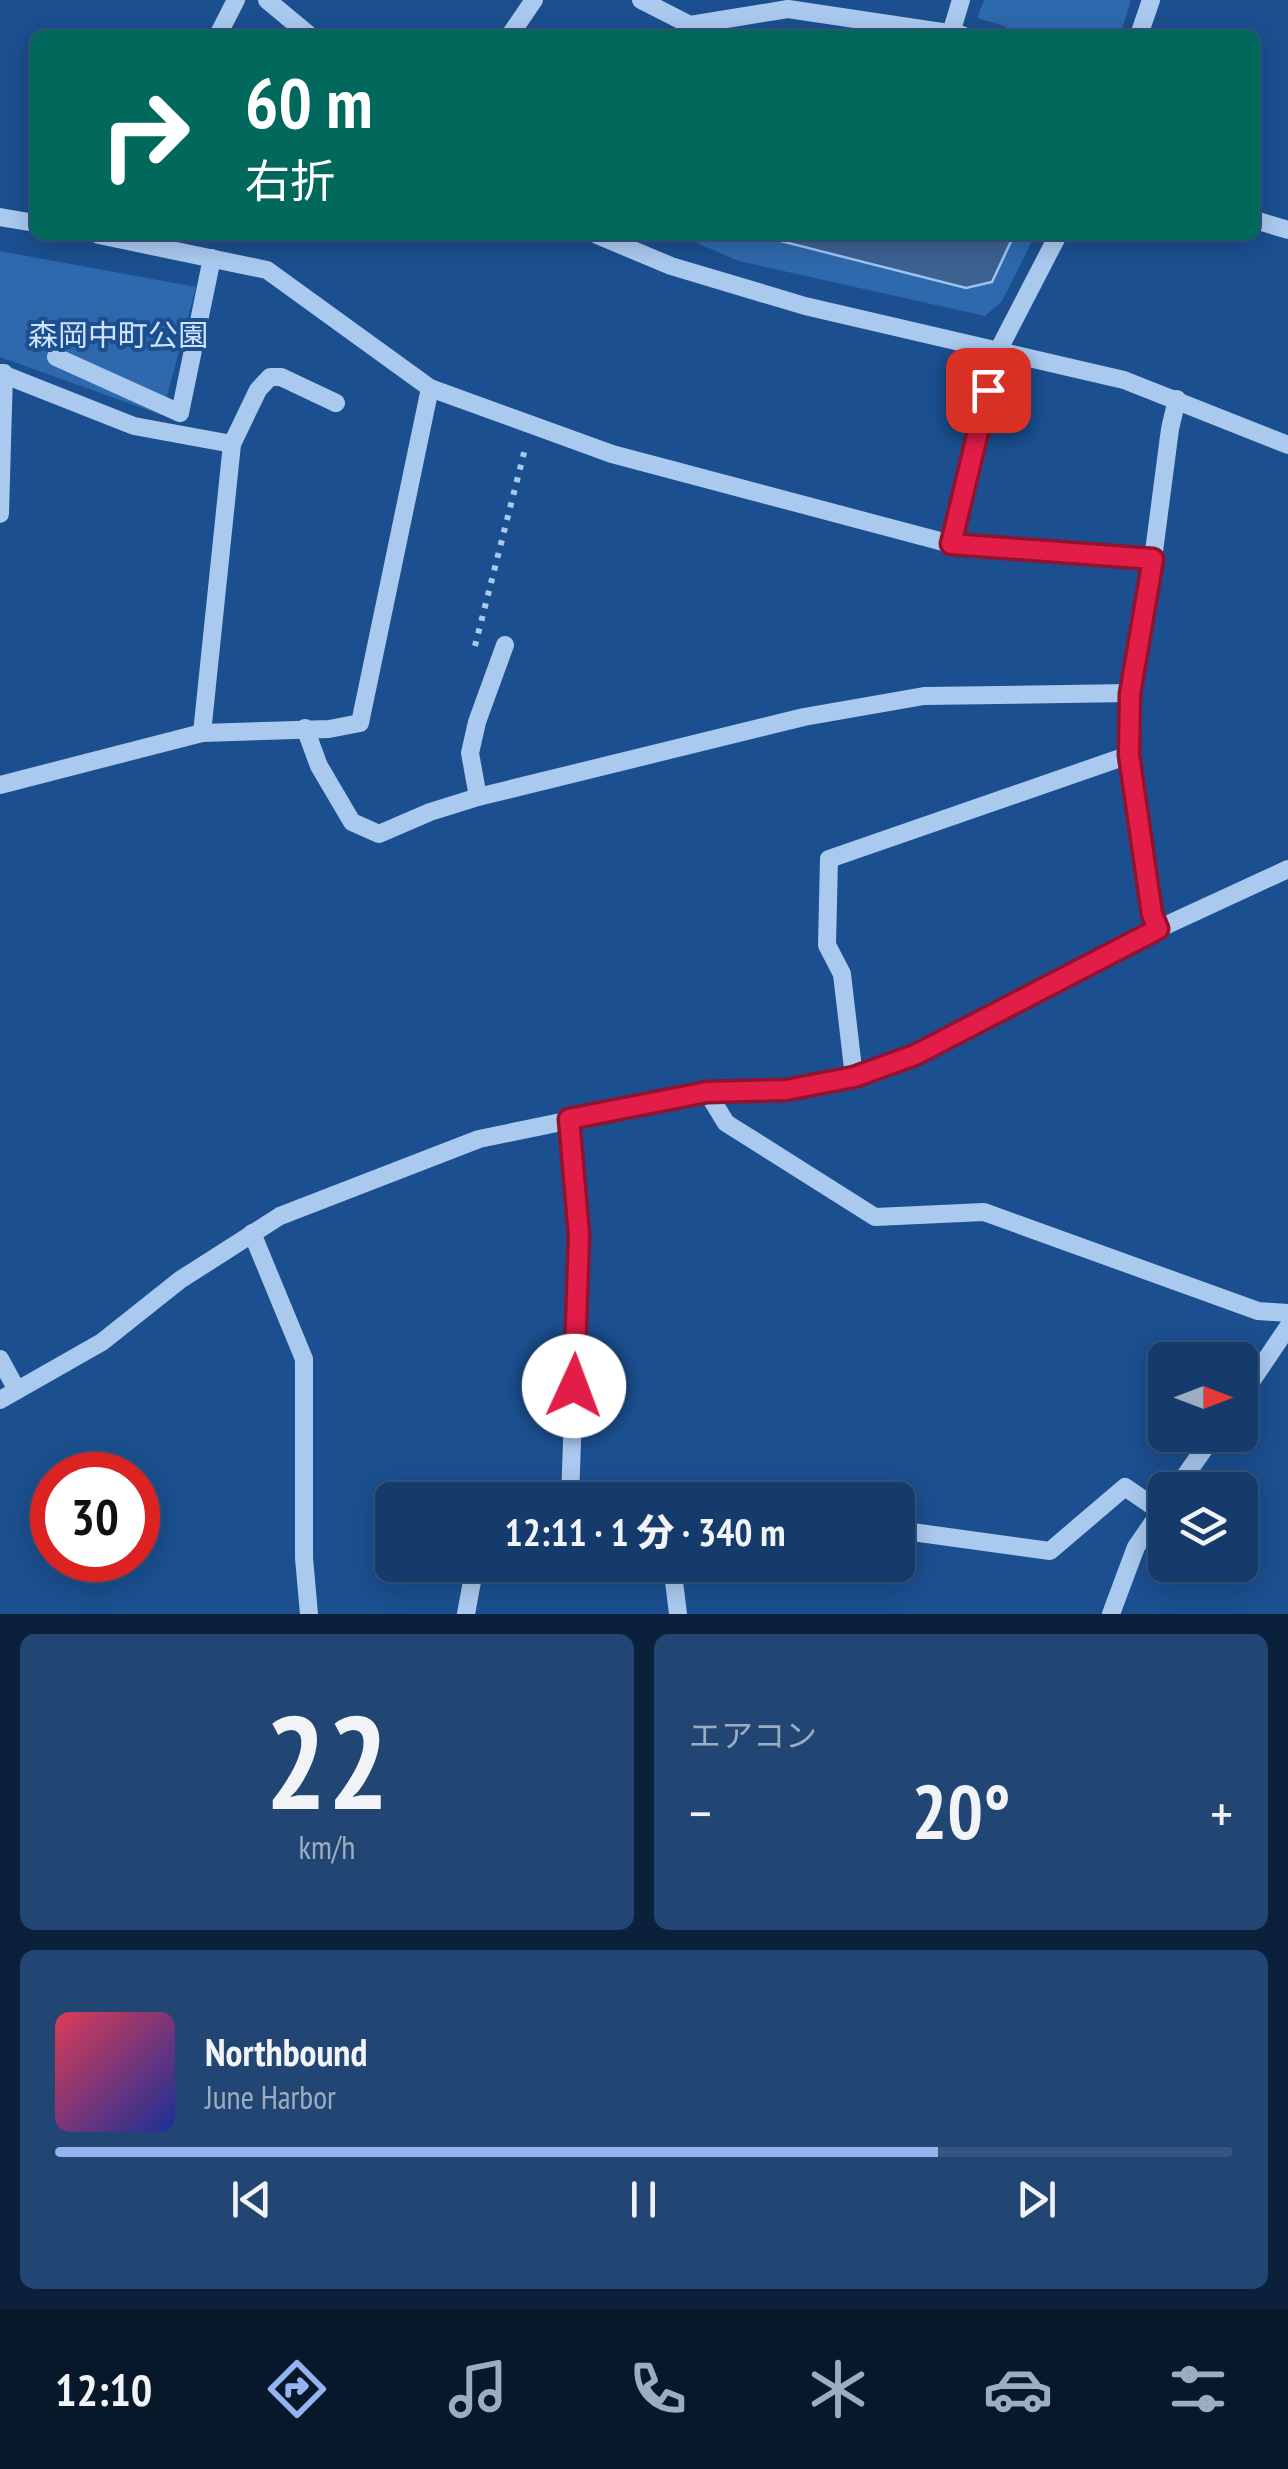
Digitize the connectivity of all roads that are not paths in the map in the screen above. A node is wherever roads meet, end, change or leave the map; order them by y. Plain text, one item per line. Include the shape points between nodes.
1 (236, 0) edge
2 (267, 0) edge
3 (534, 0) edge
4 (641, 0) edge
5 (961, 0) edge
6 (1151, 0) edge
7 (779, 5) edge
8 (221, 30) edge
9 (303, 30) edge
10 (513, 30) edge
11 (930, 30) edge
12 (957, 30) edge
13 (1141, 30) edge
14 (0, 217) edge
15 (30, 221) edge
16 (1260, 222) edge
17 (1288, 230) edge
18 (124, 240) edge
19 (610, 240) edge
20 (1055, 240) edge
21 (212, 258) junction
22 (998, 351) junction
23 (56, 356) dead end
24 (2, 373) edge
25 (430, 388) junction
26 (1177, 399) junction
27 (336, 403) dead end
28 (232, 444) junction
29 (1288, 445) edge
30 (0, 514) edge
31 (951, 544) junction
32 (1153, 559) junction
33 (505, 645) dead end
34 (1130, 694) junction
35 (304, 728) junction
36 (202, 733) junction
37 (1129, 755) junction
38 (0, 785) edge
39 (478, 797) junction
40 (1288, 869) edge
41 (1158, 929) junction
42 (854, 1077) junction
43 (707, 1092) junction
44 (569, 1119) junction
45 (252, 1234) junction
46 (1288, 1313) edge
47 (1288, 1327) edge
48 (0, 1359) edge
49 (1258, 1371) edge
50 (17, 1390) junction
51 (0, 1400) edge
52 (571, 1482) edge
53 (1148, 1499) edge
54 (1148, 1530) edge
55 (915, 1532) edge
56 (472, 1582) edge
57 (674, 1582) edge
58 (308, 1614) edge
59 (466, 1614) edge
60 (678, 1614) edge
61 (1111, 1614) edge

1 - 8 street
2 - 9 street
3 - 10 street
4 - 7 street via 690,25
5 - 12 street
6 - 13 street
7 - 11 street
14 - 15 street
16 - 17 street
18 - 21 street
19 - 22 street via 671,266 805,306
20 - 22 street
21 - 23 street via 180,413
21 - 25 street via 267,270
22 - 26 street
22 - 31 street
24 - 28 street via 134,426
24 - 30 street
25 - 31 street via 612,454
25 - 35 street via 360,723
26 - 29 street
26 - 32 street
27 - 28 street via 270,377
28 - 36 street
31 - 32 street
32 - 34 street
33 - 39 street via 470,753
34 - 37 street
34 - 39 street via 924,696 804,716
35 - 36 street
35 - 39 street via 352,822 379,834
36 - 38 street
37 - 41 street
37 - 42 street via 829,858 827,945 842,974
40 - 41 street
41 - 42 street via 915,1055
42 - 43 street via 786,1090
43 - 44 street
43 - 46 street via 726,1123 876,1217 984,1212 1258,1311
44 - 45 street via 479,1139 280,1216
44 - 52 street via 579,1235
45 - 50 street via 102,1342
45 - 58 street via 304,1359
47 - 49 street
48 - 50 street
50 - 51 street
53 - 55 street via 1126,1487 1050,1551
54 - 61 street
56 - 59 street
57 - 60 street

